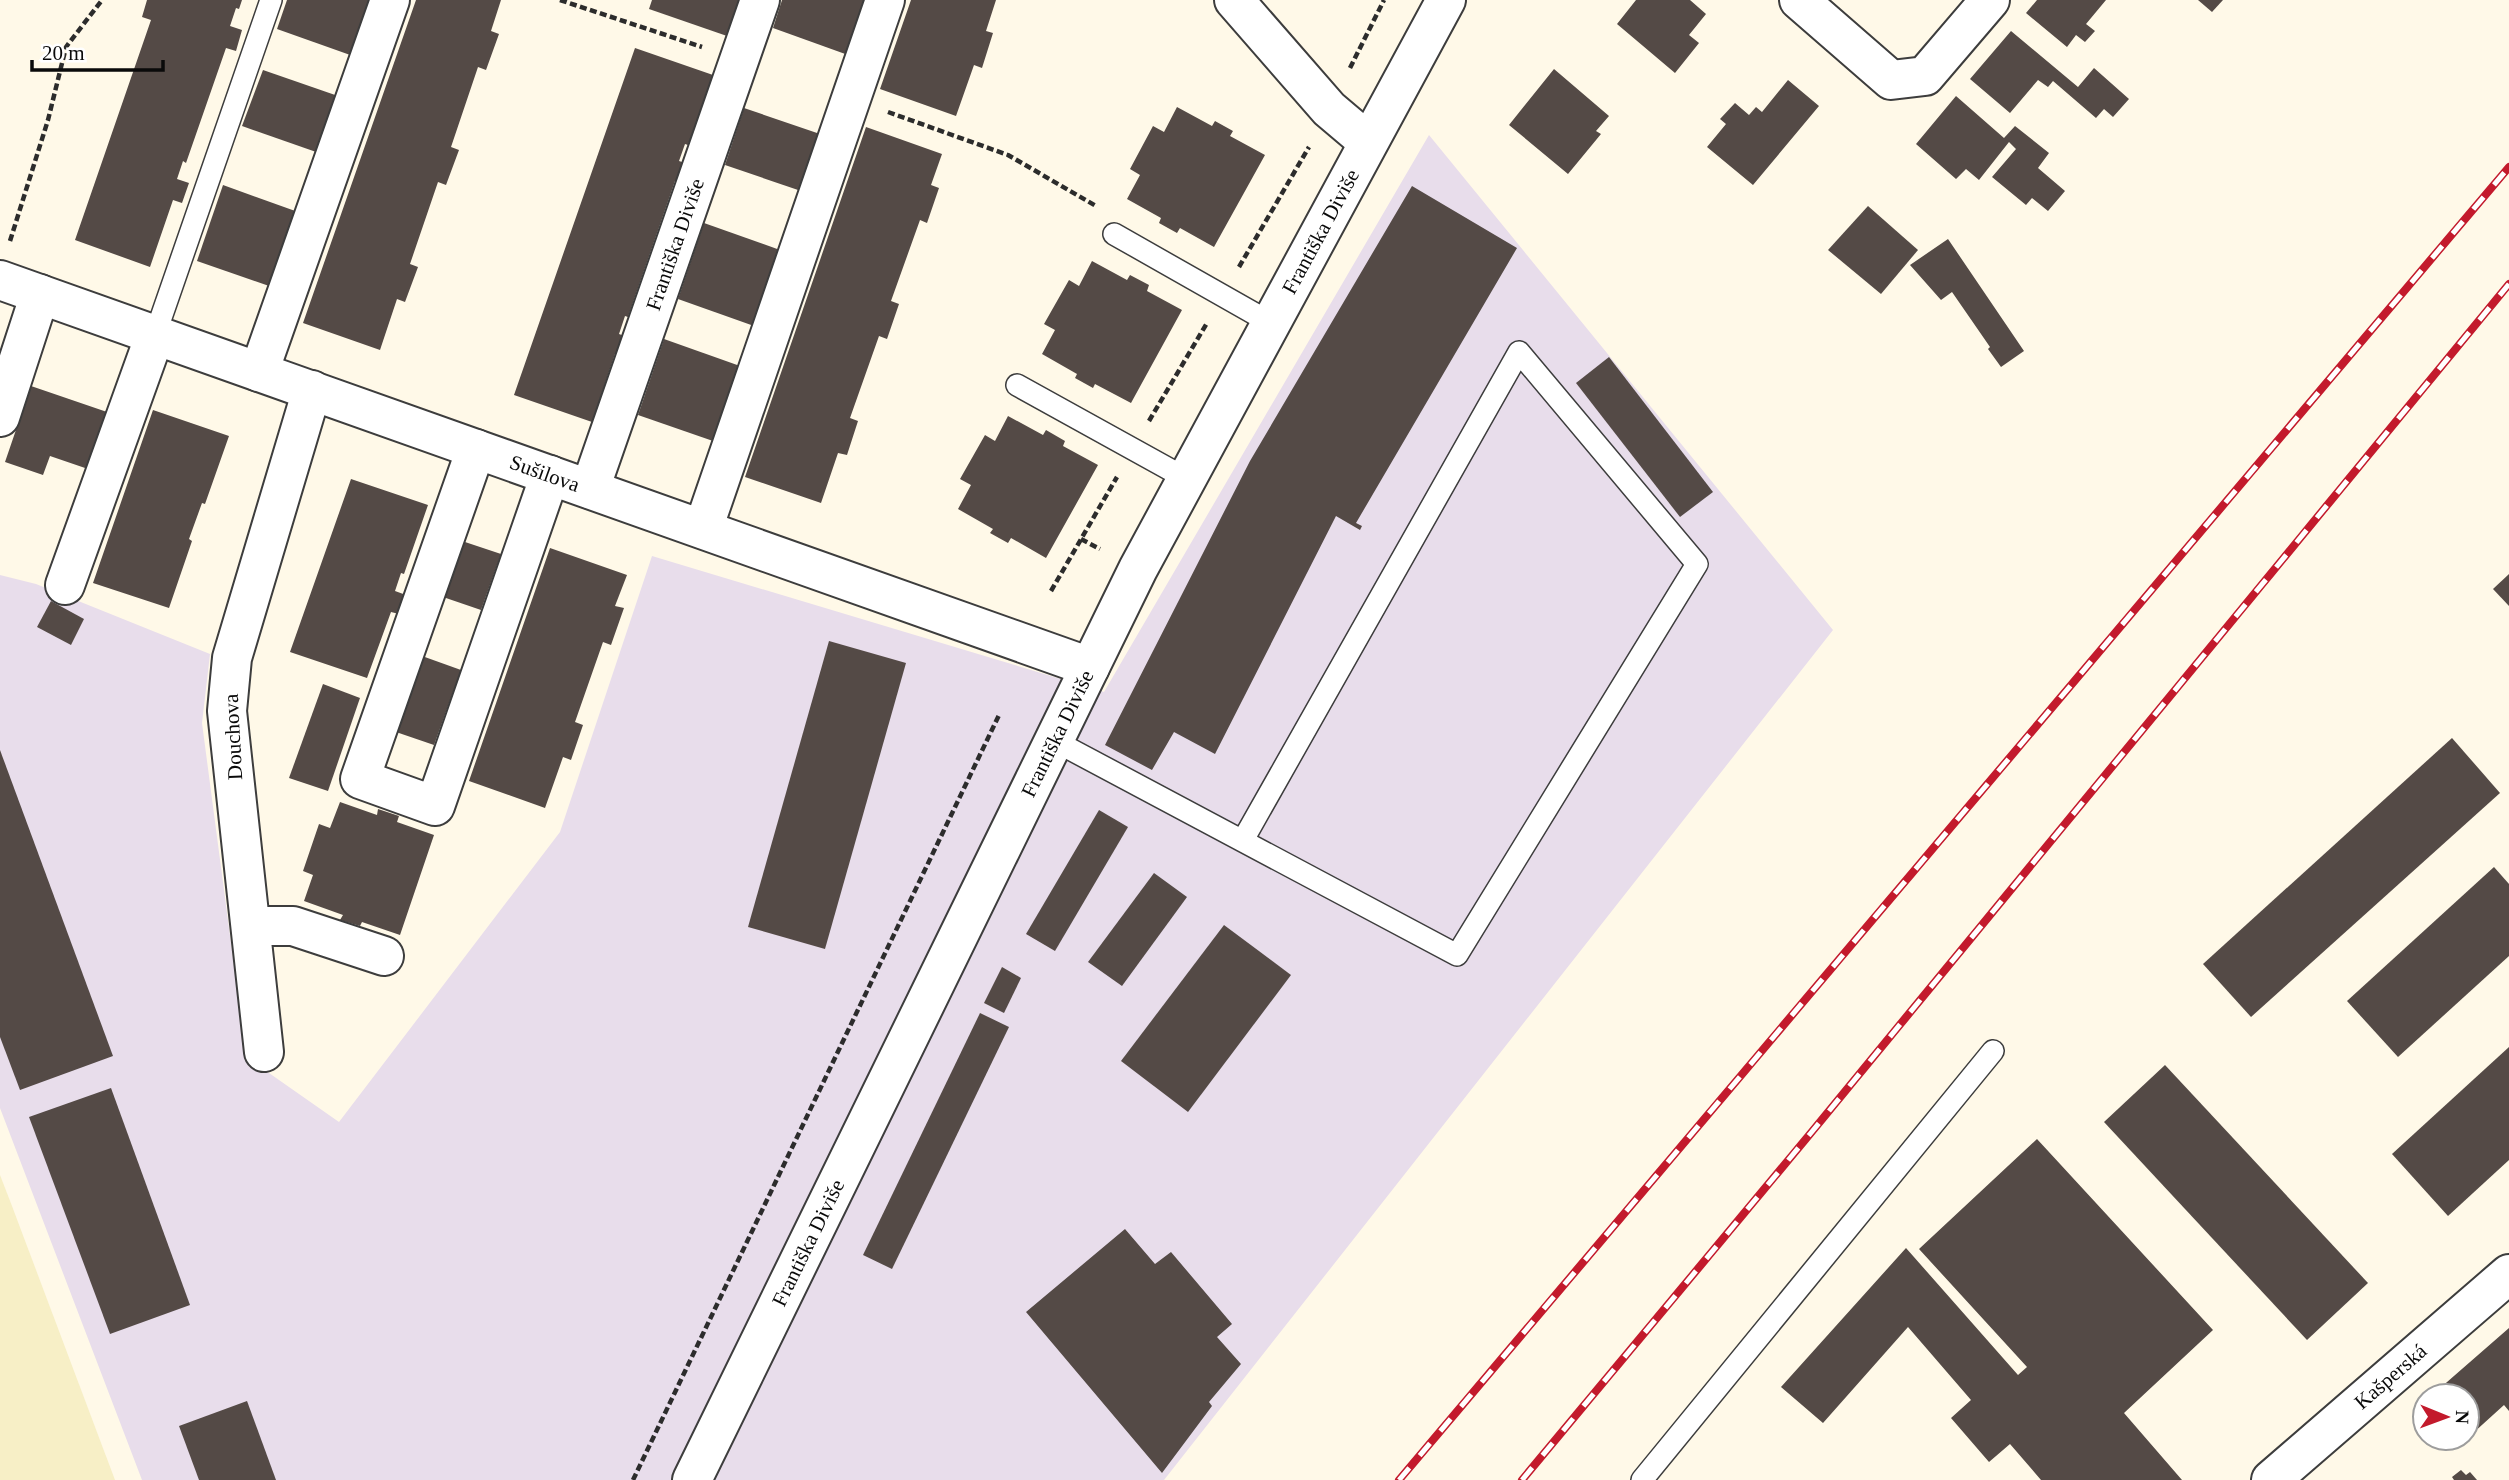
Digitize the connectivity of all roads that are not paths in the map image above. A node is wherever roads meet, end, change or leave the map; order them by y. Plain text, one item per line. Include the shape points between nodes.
1 (271, 0) edge
2 (390, 0) edge
3 (760, 0) edge
4 (885, 0) edge
5 (1234, 0) edge
6 (1446, 0) edge
7 (1799, 0) edge
8 (1990, 0) edge
9 (1368, 142) junction
10 (1114, 234) road end
11 (4, 266) edge
12 (40, 294) junction
13 (1271, 323) junction
14 (155, 335) junction
15 (259, 372) junction
16 (1017, 385) dead end
17 (312, 390) junction
18 (0, 416) edge
19 (476, 449) junction
20 (550, 475) junction
21 (1187, 479) junction
22 (590, 489) junction
23 (702, 529) junction
24 (65, 585) dead end
25 (1090, 667) junction
26 (1053, 740) junction
27 (1243, 841) junction
28 (251, 926) junction
29 (384, 956) dead end
30 (1993, 1051) dead end
31 (264, 1052) dead end
32 (2509, 1274) edge
33 (692, 1480) edge
34 (1642, 1480) edge
35 (2271, 1480) edge

1 - 14 lane
2 - 15 street
3 - 22 street, Františka Diviše
4 - 23 street
5 - 9 street via 1329,109
6 - 9 street, Františka Diviše
7 - 8 street via 1891,80 1926,76
9 - 13 street, Františka Diviše
10 - 13 lane
11 - 12 street, Sušilova
12 - 14 street, Sušilova
12 - 18 street
13 - 21 street, Františka Diviše
14 - 15 street, Sušilova
14 - 24 street
15 - 17 street, Sušilova
16 - 21 lane
17 - 19 street, Sušilova
17 - 28 street, Douchova via 232,658 227,711
19 - 20 street, Sušilova
19 - 20 street via 360,779 435,806
20 - 22 street, Sušilova
21 - 25 street, Františka Diviše
22 - 23 street, Sušilova
23 - 25 street, Sušilova
25 - 26 street, Františka Diviše
26 - 27 lane
26 - 33 street, Františka Diviše
27 - 27 lane via 1457,955 1697,564 1519,352
28 - 29 street via 293,926
28 - 31 street, Douchova
30 - 34 lane
32 - 35 street, Kašperská

